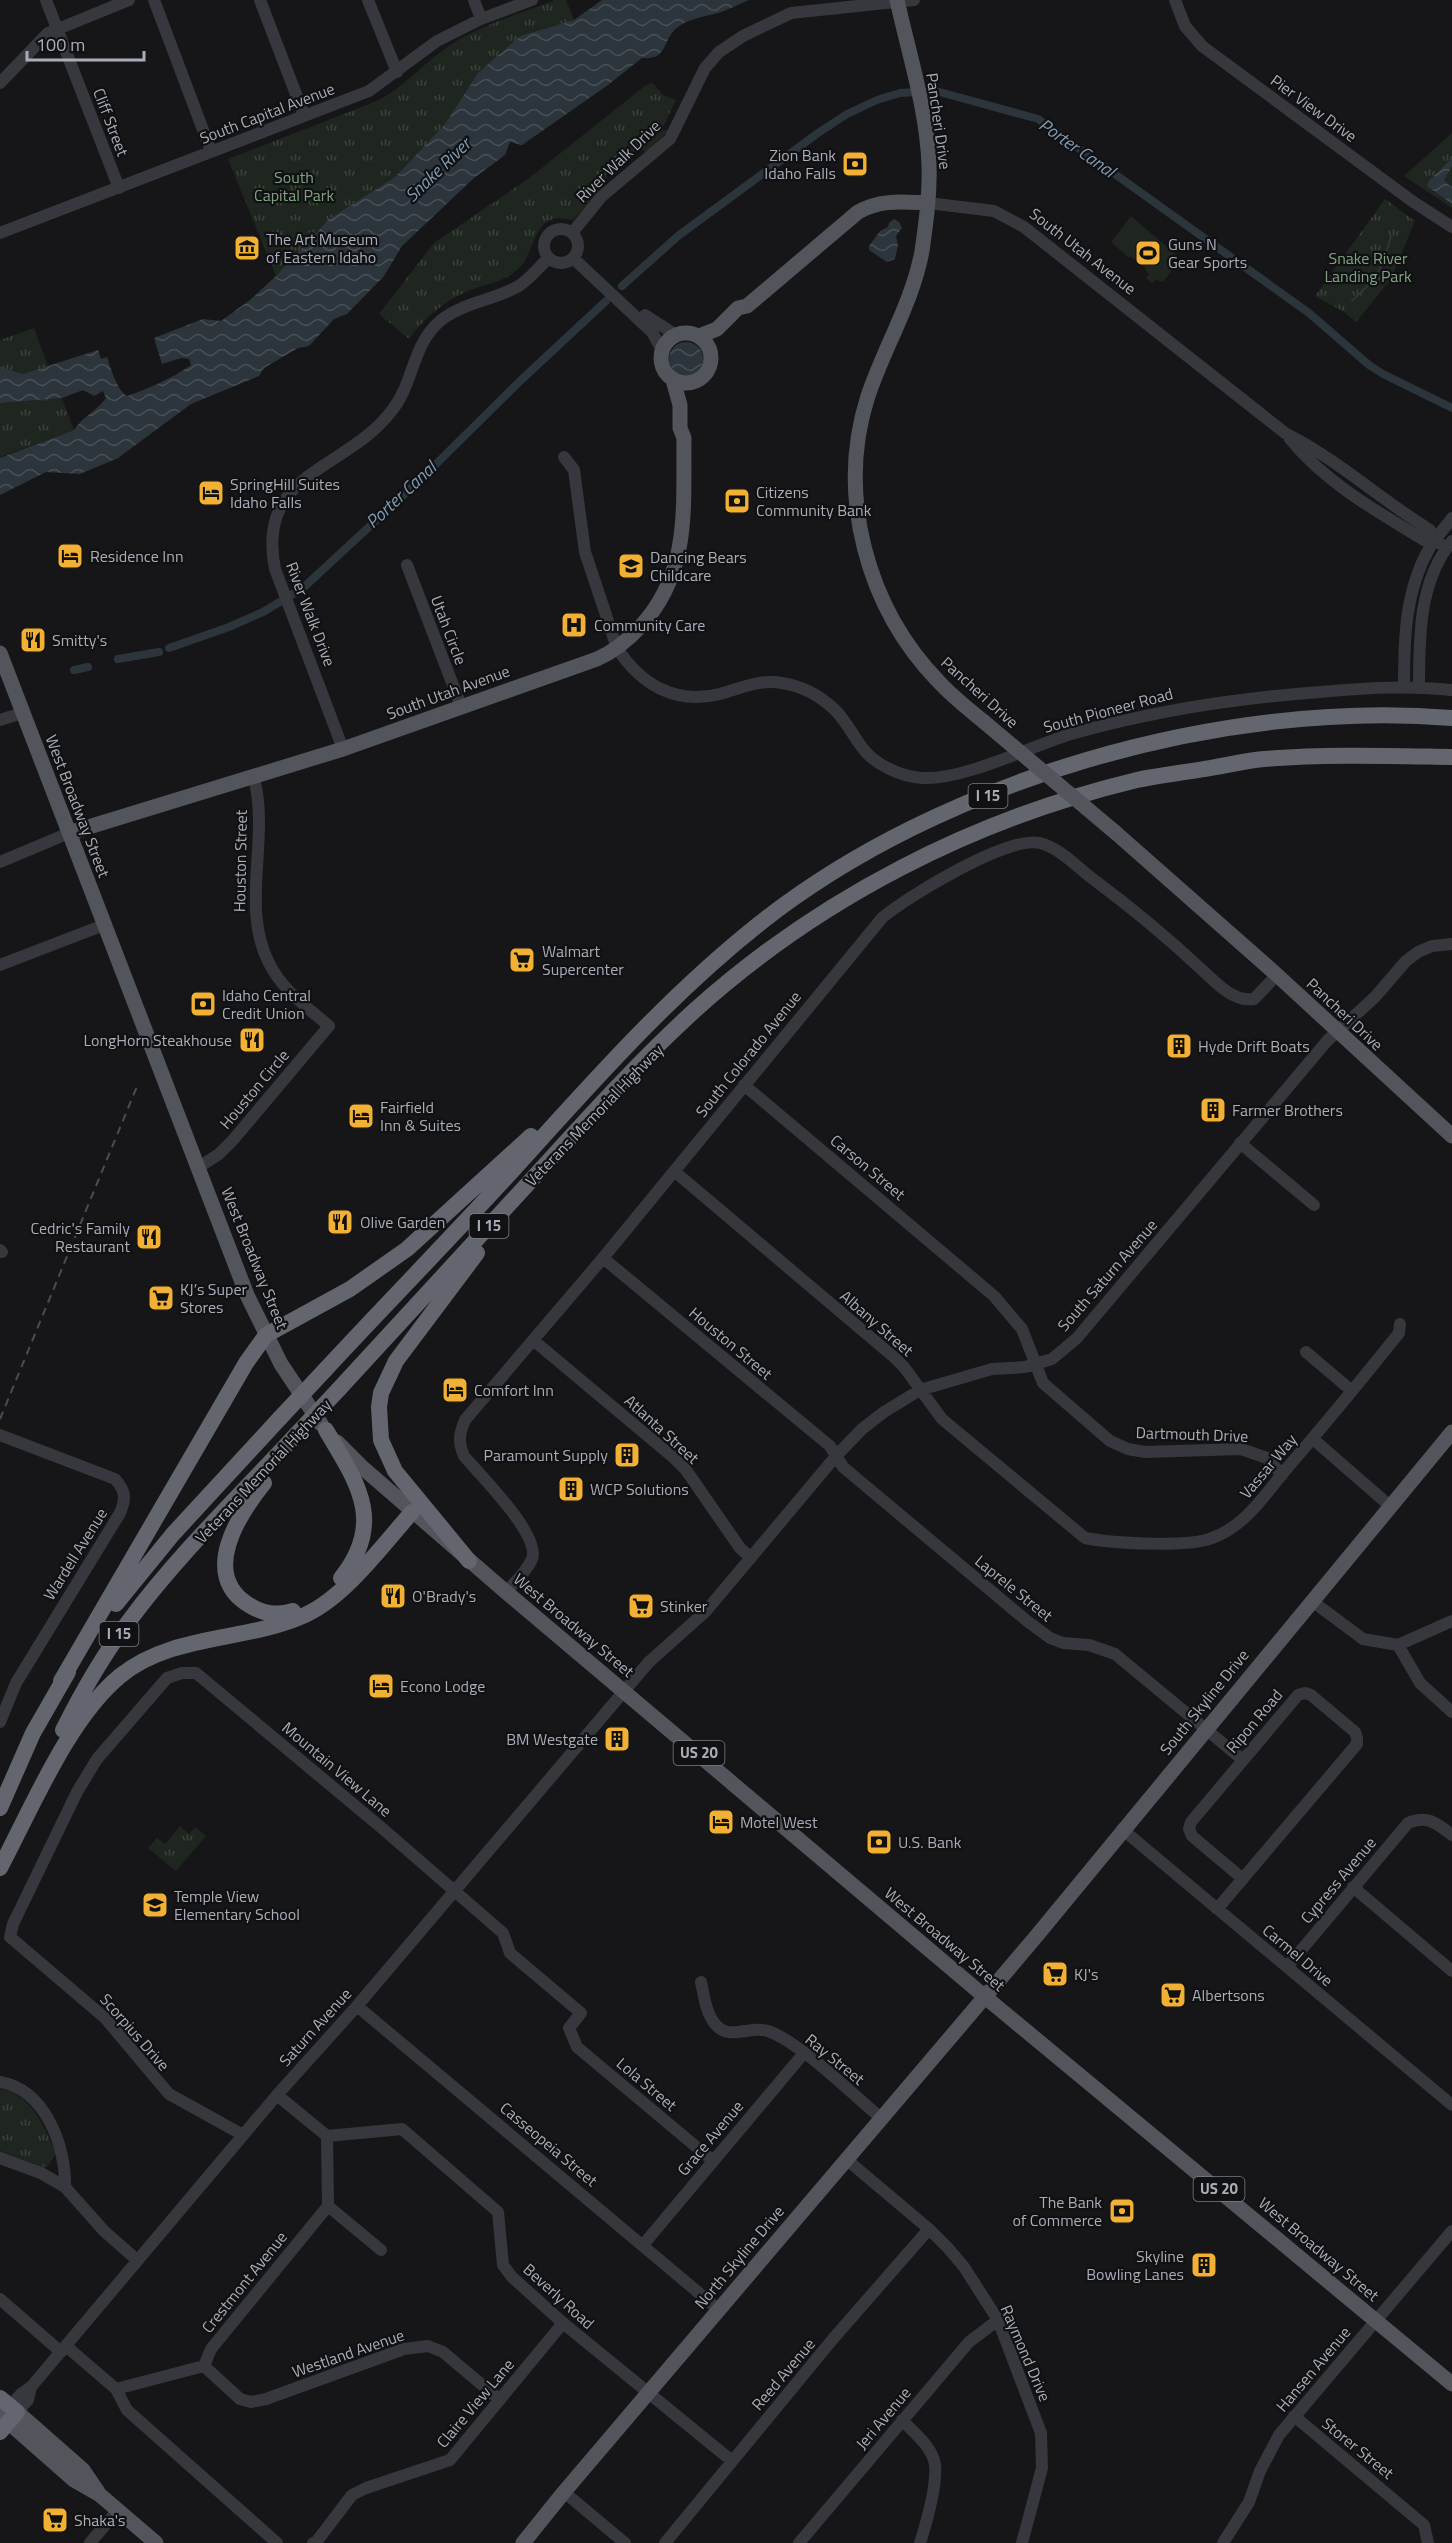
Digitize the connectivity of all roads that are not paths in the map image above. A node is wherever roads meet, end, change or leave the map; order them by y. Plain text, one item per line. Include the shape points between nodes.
1 (46, 0) edge
2 (129, 0) edge
3 (153, 0) edge
4 (260, 0) edge
5 (368, 0) edge
6 (474, 0) edge
7 (532, 0) edge
8 (914, 0) edge
9 (1175, 0) edge
10 (895, 2) edge
11 (481, 19) junction
12 (57, 28) junction
13 (397, 72) junction
14 (0, 82) edge
15 (304, 115) junction
16 (211, 151) junction
17 (118, 188) junction
18 (928, 203) junction
19 (1452, 227) edge
20 (0, 233) edge
21 (572, 233) junction
22 (549, 258) junction
23 (573, 258) junction
24 (617, 297) junction
25 (747, 306) junction
26 (676, 335) junction
27 (699, 336) junction
28 (662, 350) junction
29 (711, 353) junction
30 (673, 380) junction
31 (694, 382) junction
32 (1285, 433) junction
33 (684, 438) junction
34 (564, 457) dead end
35 (1452, 513) edge
36 (1406, 514) junction
37 (1452, 518) edge
38 (1433, 539) junction
39 (1449, 545) edge
40 (407, 565) dead end
41 (617, 648) junction
42 (0, 653) edge
43 (1404, 686) junction
44 (1419, 687) junction
45 (1452, 690) edge
46 (461, 706) junction
47 (22, 713) junction
48 (1452, 718) edge
49 (0, 720) edge
50 (343, 749) junction
51 (1452, 757) edge
52 (254, 778) junction
53 (69, 833) junction
54 (0, 861) edge
55 (104, 925) junction
56 (1452, 944) edge
57 (0, 965) edge
58 (1277, 975) junction
59 (329, 1026) joint
60 (1337, 1031) junction
61 (604, 1068) junction
62 (744, 1085) junction
63 (591, 1115) junction
64 (1452, 1136) edge
65 (1240, 1143) junction
66 (199, 1167) junction
67 (674, 1171) junction
68 (1314, 1205) dead end
69 (603, 1258) junction
70 (1400, 1324) dead end
71 (266, 1335) junction
72 (533, 1340) junction
73 (1306, 1352) dead end
74 (1035, 1364) junction
75 (1043, 1383) joint
76 (920, 1390) junction
77 (1352, 1391) junction
78 (326, 1430) junction
79 (1452, 1432) edge
80 (0, 1435) edge
81 (1313, 1439) junction
82 (295, 1440) junction
83 (836, 1455) junction
84 (1282, 1475) junction
85 (1390, 1506) junction
86 (412, 1512) junction
87 (1110, 1542) joint
88 (751, 1558) junction
89 (470, 1561) junction
90 (506, 1592) junction
91 (1312, 1601) junction
92 (1452, 1621) edge
93 (1398, 1645) junction
94 (61, 1681) junction
95 (625, 1690) junction
96 (1452, 1712) edge
97 (0, 1722) edge
98 (1206, 1729) junction
99 (1243, 1760) junction
100 (0, 1805) edge
101 (1122, 1829) junction
102 (1452, 1835) edge
103 (0, 1867) edge
104 (1243, 1879) junction
105 (1353, 1887) junction
106 (455, 1891) junction
107 (1217, 1909) junction
108 (10, 1937) joint
109 (1287, 1967) junction
110 (1452, 1971) edge
111 (701, 1982) dead end
112 (984, 1996) junction
113 (357, 2006) junction
114 (569, 2028) joint
115 (804, 2053) junction
116 (0, 2082) edge
117 (277, 2095) junction
118 (1452, 2106) edge
119 (881, 2118) junction
120 (243, 2134) junction
121 (327, 2136) junction
122 (0, 2158) edge
123 (846, 2159) junction
124 (712, 2160) junction
125 (65, 2187) junction
126 (328, 2206) junction
127 (929, 2229) junction
128 (1452, 2231) edge
129 (643, 2245) junction
130 (381, 2250) dead end
131 (137, 2260) junction
132 (0, 2300) edge
133 (718, 2309) junction
134 (998, 2320) junction
135 (1377, 2320) junction
136 (563, 2323) junction
137 (63, 2349) junction
138 (204, 2366) junction
139 (1452, 2384) edge
140 (116, 2389) junction
141 (649, 2392) junction
142 (500, 2400) junction
143 (5, 2415) edge
144 (1294, 2416) junction
145 (902, 2420) junction
146 (732, 2461) junction
147 (564, 2492) junction
148 (118, 2511) junction
149 (90, 2543) edge
150 (156, 2543) edge
151 (278, 2543) edge
152 (313, 2543) edge
153 (523, 2543) edge
154 (625, 2543) edge
155 (665, 2543) edge
156 (799, 2543) edge
157 (920, 2543) edge
158 (1022, 2543) edge
159 (1223, 2543) edge
160 (1428, 2543) edge

1 - 12 street, Cliff Street
2 - 12 street
3 - 16 street
4 - 15 street
5 - 13 street
6 - 11 street
7 - 11 street, South Capital Avenue
8 - 10 street, River Walk Drive
9 - 19 street, Pier View Drive via 1185,26 1202,46
10 - 18 main road, Pancheri Drive via 922,107 929,164
10 - 21 street, River Walk Drive via 791,13 719,52 705,68 670,139 601,197
11 - 13 street, South Capital Avenue via 437,41
12 - 14 street via 45,35
12 - 17 street, Cliff Street
13 - 15 street, South Capital Avenue via 369,91
15 - 16 street, South Capital Avenue
16 - 17 street, South Capital Avenue
17 - 20 street, South Capital Avenue
18 - 25 main road, South Utah Avenue via 895,201 864,209
18 - 32 street, South Utah Avenue via 981,208 1009,217
18 - 58 main road, Pancheri Drive, bridge via 912,284 874,376 859,436 855,484 858,523 879,593 914,653 939,683
21 - 22 street via 561,229 550,232 544,247
21 - 23 street via 578,248
22 - 23 street via 558,263
22 - 50 street, River Walk Drive via 515,288 461,308 438,322 419,347 394,408 374,432 319,467 285,499 276,515 270,547 282,590
23 - 24 street
24 - 26 street
24 - 28 street via 652,332
25 - 27 main road, South Utah Avenue via 738,308 717,329
25 - 29 main road, South Utah Avenue via 744,316 727,330
26 - 27 main road
26 - 28 main road
27 - 29 main road
28 - 30 main road, South Utah Avenue via 662,367
29 - 31 main road, South Utah Avenue via 710,368
30 - 31 main road
30 - 33 main road, South Utah Avenue
31 - 33 main road, South Utah Avenue via 689,396 689,429
32 - 36 street, South Utah Avenue via 1315,448
32 - 38 street, South Utah Avenue via 1308,460 1371,508 1424,540
33 - 41 main road, South Utah Avenue via 683,526 673,576 651,614
34 - 41 street, South Pioneer Road via 574,470 585,552
35 - 36 street via 1436,522
36 - 38 street, South Utah Avenue via 1430,530
37 - 38 street
38 - 39 street, South Utah Avenue
38 - 43 street via 1408,604
39 - 44 street via 1437,562 1425,594
40 - 46 street, Utah Circle
41 - 43 street, South Pioneer Road via 641,677 654,687 678,695 707,697 764,682 782,682 812,691 836,710 862,748 880,763 920,778 960,773 1068,735 1173,710 1257,697
41 - 46 main road, South Utah Avenue via 597,659
42 - 47 main road, West Broadway Street
43 - 44 street, South Pioneer Road
44 - 45 street, South Pioneer Road
46 - 50 main road, South Utah Avenue
47 - 49 street
47 - 53 main road, West Broadway Street
48 - 61 highway, Veterans Memorial Highway / I 15 via 1408,714 1292,720 1192,734 1065,767 968,803 879,846 762,921 681,989
50 - 52 main road, South Utah Avenue
51 - 63 highway, Veterans Memorial Highway / I 15 via 1336,755 1233,764 1138,780 987,827 850,896 797,930 693,1012
52 - 53 main road, South Utah Avenue
52 - 59 street, Houston Street via 260,833 255,907 260,941 280,980
53 - 54 street
53 - 55 main road, West Broadway Street
55 - 57 street
55 - 66 main road, West Broadway Street
56 - 60 street, South Saturn Avenue via 1432,946 1406,961 1375,997
58 - 60 main road, Pancheri Drive
58 - 62 street, South Colorado Avenue via 1254,999 1237,997 1054,848 1022,844 920,890 891,910
59 - 66 street, Houston Circle via 233,1140
60 - 64 main road, Pancheri Drive
60 - 65 street, South Saturn Avenue
61 - 71 highway via 407,1249 350,1288
61 - 94 highway, Veterans Memorial Highway / I 15, bridge via 512,1172 172,1534
62 - 67 street, South Colorado Avenue
62 - 74 street, Carson Street via 994,1296 1022,1329
63 - 82 highway, Veterans Memorial Highway / I 15, bridge
63 - 89 highway via 436,1305 396,1361 381,1393 379,1424 387,1456
65 - 68 street
65 - 74 street, South Saturn Avenue via 1077,1338 1052,1359
66 - 71 main road, West Broadway Street
67 - 69 street, South Colorado Avenue
67 - 76 street, Albany Street via 895,1358
69 - 72 street, South Colorado Avenue
69 - 83 street, Houston Street
70 - 77 street, Vassar Way via 1399,1333
71 - 78 main road, West Broadway Street via 293,1386
71 - 94 highway
72 - 88 street, Atlanta Street via 674,1458
72 - 90 street, South Colorado Avenue via 465,1420 459,1433 464,1456 518,1520 533,1547 528,1567
73 - 77 street
74 - 75 street, Carson Street
74 - 76 street, South Saturn Avenue via 992,1369
75 - 84 street, Dartmouth Drive via 1110,1441 1128,1449 1170,1453 1241,1449 1267,1458
76 - 83 street, South Saturn Avenue via 862,1429
76 - 87 street, Albany Street via 942,1419 1085,1538
77 - 81 street, Vassar Way
78 - 82 highway via 360,1490 364,1511 360,1548 342,1577 326,1593 291,1612 272,1614 258,1611 235,1592 225,1561 233,1528 241,1514
78 - 86 main road, West Broadway Street
79 - 85 main road, South Skyline Drive
80 - 97 street, Wardell Avenue via 115,1479 125,1495 120,1513 16,1683
81 - 84 street, Vassar Way
81 - 85 street
82 - 103 highway, Veterans Memorial Highway / I 15 via 155,1588 107,1652 49,1755
83 - 88 street, South Saturn Avenue
83 - 98 street, Laprele Street via 843,1467 1026,1621 1060,1642 1089,1645 1115,1654
84 - 87 street, Vassar Way via 1251,1512 1211,1539
85 - 91 main road, South Skyline Drive
86 - 89 main road, West Broadway Street / US 20
86 - 103 highway via 340,1592 316,1609 283,1624 165,1651 120,1676 81,1719
88 - 95 street, South Saturn Avenue via 706,1611 649,1662
89 - 90 main road, West Broadway Street / US 20
90 - 95 main road, West Broadway Street / US 20
91 - 93 street via 1364,1639
91 - 98 main road, South Skyline Drive
92 - 93 street
93 - 96 street via 1420,1683
94 - 100 highway, Veterans Memorial Highway / I 15
95 - 106 street, Saturn Avenue
95 - 112 main road, West Broadway Street / US 20
98 - 99 street, Laprele Street
98 - 101 main road, South Skyline Drive
99 - 104 street, Ripon Road via 1189,1829 1192,1836
99 - 104 street, Ripon Road via 1298,1695 1305,1693 1358,1738 1357,1744
101 - 107 street, Carmel Drive
101 - 112 main road, South Skyline Drive
102 - 105 street, Cypress Avenue via 1434,1821 1418,1819 1408,1823
104 - 107 street, Ripon Road
105 - 109 street, Cypress Avenue
105 - 110 street
106 - 108 street, Mountain View Lane via 196,1673 182,1673 167,1678 97,1759 75,1795
106 - 113 street, Saturn Avenue
106 - 114 street, Mountain View Lane via 503,1933 510,1953 580,2013
107 - 109 street, Carmel Drive
108 - 120 street, Scorpius Drive via 105,2018 169,2094
109 - 118 street, Carmel Drive
111 - 115 street, Ray Street via 708,2013 716,2027 729,2033 766,2030
112 - 119 main road, North Skyline Drive
112 - 135 main road, West Broadway Street / US 20
113 - 117 street, Saturn Avenue
113 - 129 street, Casseopeia Street
114 - 124 street, Lola Street via 577,2047
115 - 119 street, Ray Street
115 - 124 street, Grace Avenue
116 - 125 street via 20,2089 38,2105 57,2135 66,2167
117 - 120 street, Saturn Avenue
117 - 121 street
119 - 123 main road, North Skyline Drive
120 - 131 street, Saturn Avenue
121 - 126 street
121 - 136 street, Beverly Road via 402,2129 498,2212 503,2265
122 - 125 street via 41,2173
123 - 127 street, Raymond Drive
123 - 133 main road, North Skyline Drive
124 - 129 street, Grace Avenue
125 - 131 street via 104,2231
126 - 130 street
126 - 138 street, Crestmont Avenue via 218,2341
127 - 134 street, Raymond Drive via 964,2267
127 - 146 street, Reed Avenue
128 - 135 street, Hansen Avenue
129 - 133 street, Casseopeia Street
131 - 137 street, Saturn Avenue
132 - 137 street
133 - 141 main road, North Skyline Drive
134 - 145 street, Jeri Avenue via 969,2342
134 - 158 street, Raymond Drive via 1041,2433 1042,2468
135 - 139 main road, West Broadway Street / US 20
135 - 144 street, Hansen Avenue
136 - 141 street, Beverly Road
136 - 142 street, Claire View Lane
137 - 140 street
137 - 143 street, Saturn Avenue via 31,2387 28,2400
138 - 140 street
138 - 142 street, Westland Avenue via 240,2399 251,2402 405,2349 428,2346 443,2352
140 - 151 street via 127,2410
141 - 146 street, Beverly Road
141 - 147 main road, North Skyline Drive
142 - 152 street, Claire View Lane via 450,2460 352,2495
143 - 148 main road via 74,2480
144 - 159 street, Hansen Avenue via 1278,2435 1249,2502
144 - 160 street, Storer Street via 1402,2504 1424,2525
145 - 156 street, Jeri Avenue
145 - 157 street via 929,2449 935,2464 930,2509
146 - 155 street, Reed Avenue
147 - 153 main road, North Skyline Drive
147 - 154 street
148 - 149 street
148 - 150 main road

